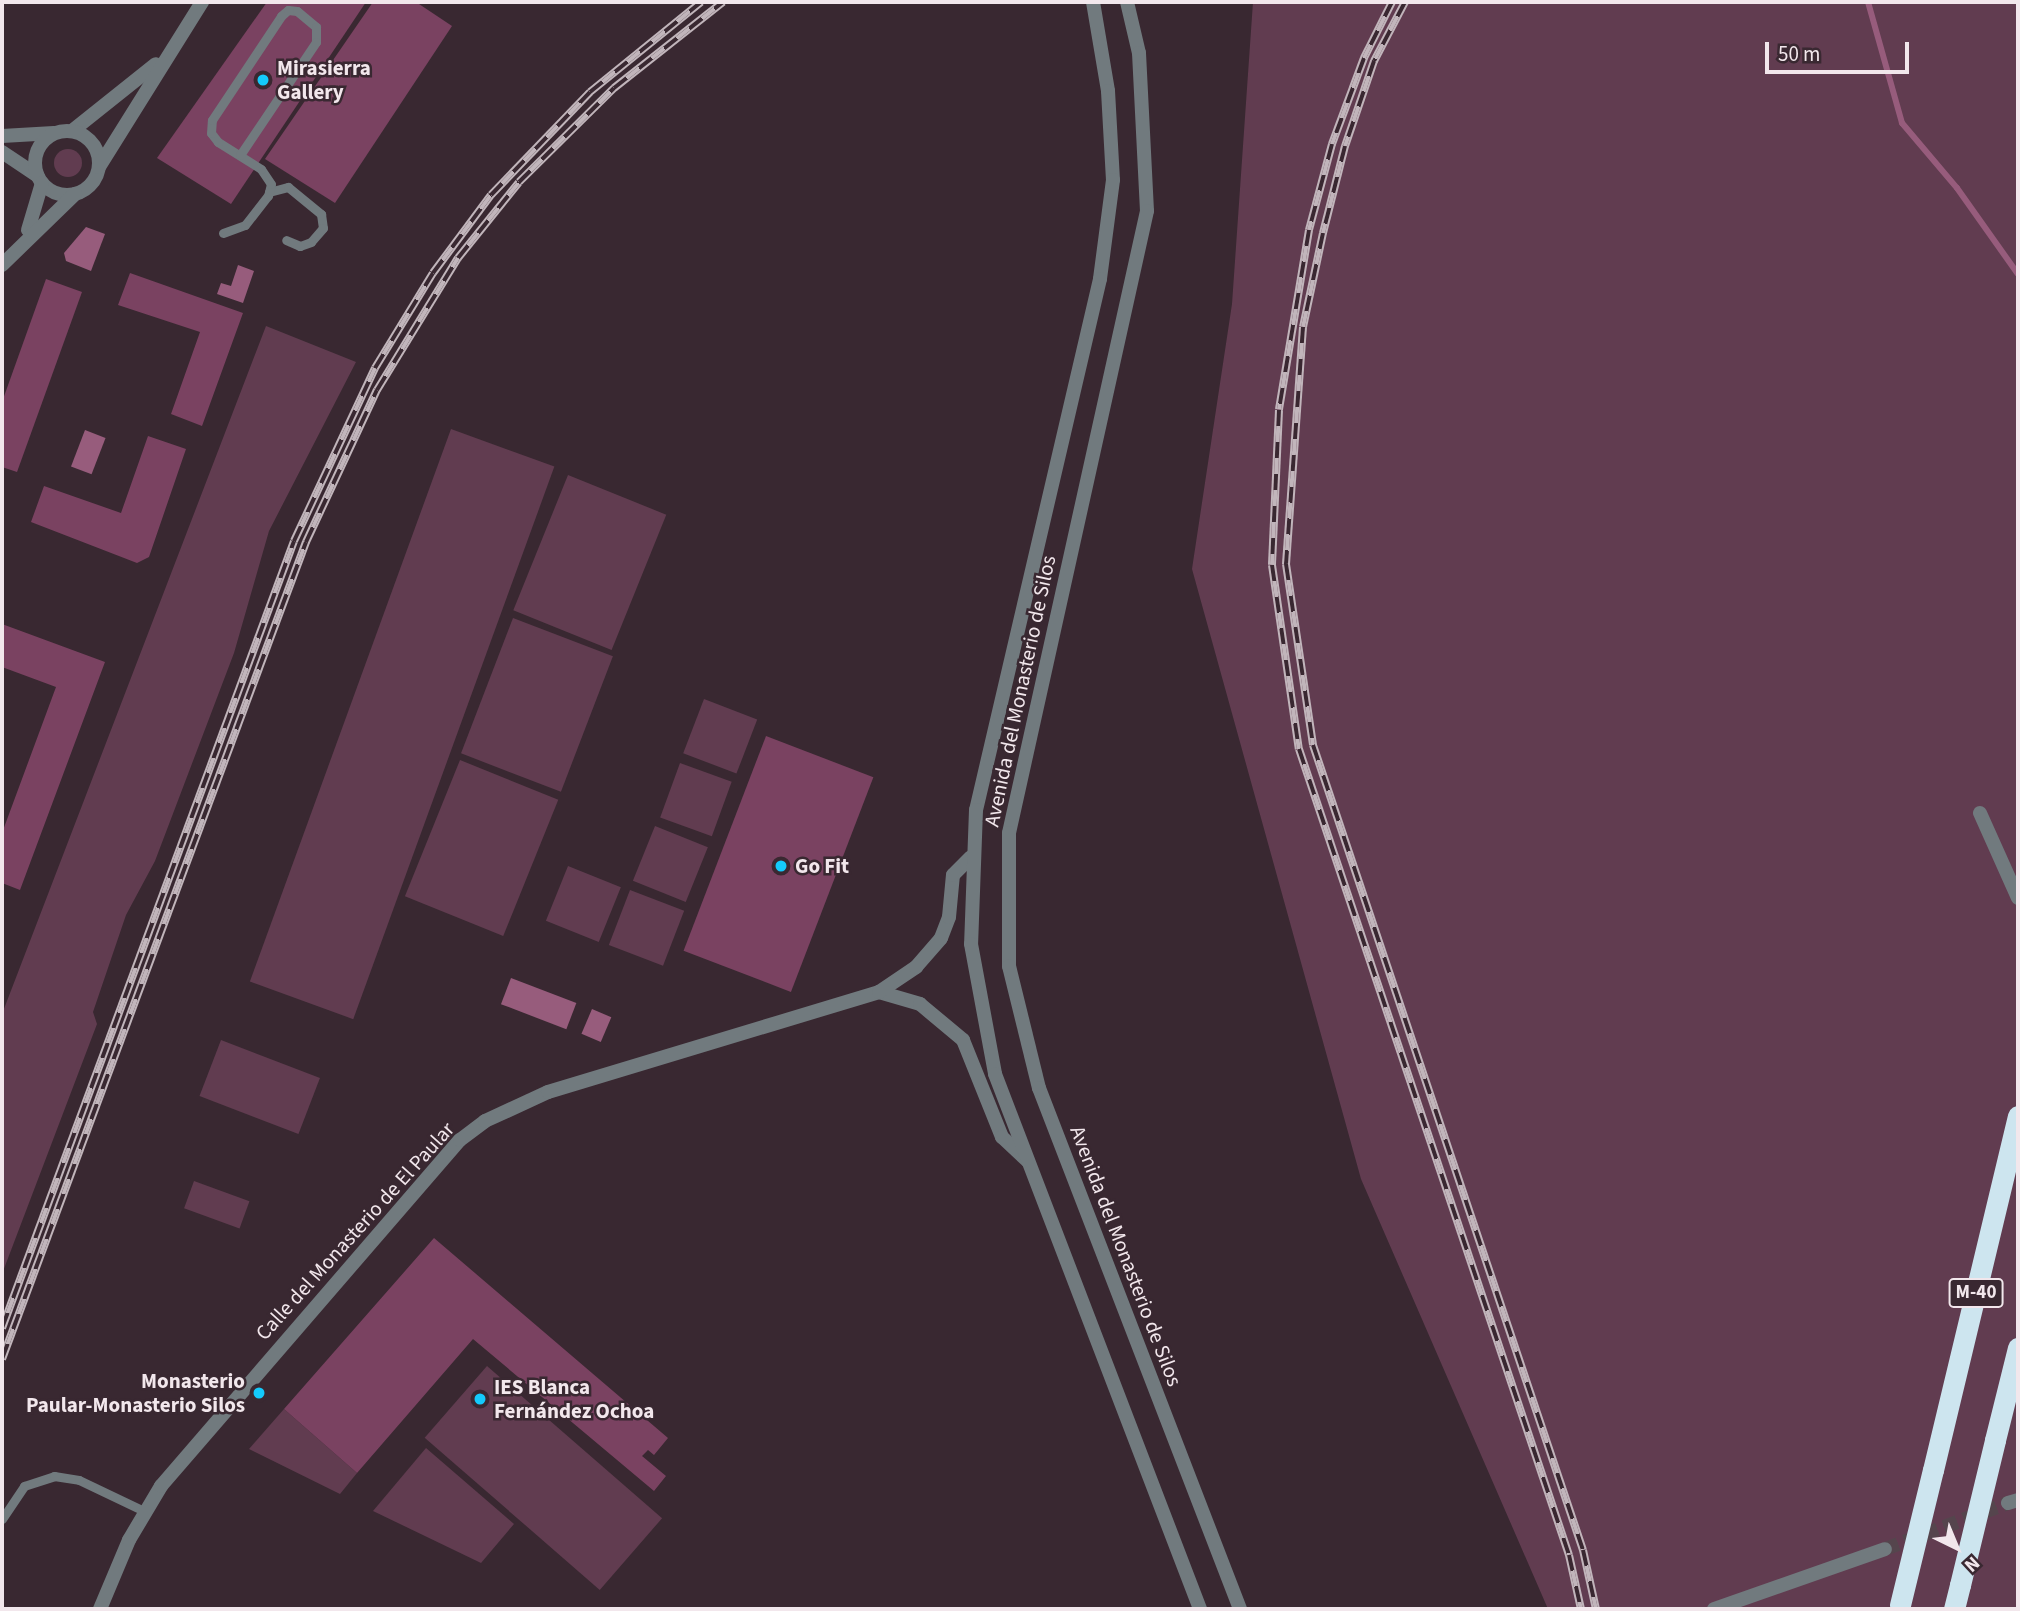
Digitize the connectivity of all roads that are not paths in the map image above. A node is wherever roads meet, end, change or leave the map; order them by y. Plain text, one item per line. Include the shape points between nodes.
1 (202, 2) edge
2 (1093, 2) edge
3 (1127, 2) edge
4 (165, 56) junction
5 (72, 131) junction
6 (54, 134) junction
7 (2, 136) edge
8 (2, 152) edge
9 (240, 155) junction
10 (99, 169) junction
11 (261, 169) junction
12 (40, 179) junction
13 (288, 187) junction
14 (269, 192) junction
15 (75, 194) junction
16 (223, 233) dead end
17 (286, 240) dead end
18 (20, 243) junction
19 (2, 265) edge
20 (1980, 813) dead end
21 (971, 857) junction
22 (2018, 898) edge
23 (878, 992) junction
24 (2018, 1116) edge
25 (1028, 1161) junction
26 (2018, 1348) edge
27 (144, 1511) junction
28 (2, 1519) edge
29 (1885, 1549) tunnel mouth
30 (1900, 1607) edge
31 (100, 1609) edge
32 (1200, 1609) edge
33 (1240, 1609) edge
34 (1714, 1609) edge
35 (1954, 1609) edge

1 - 4 street
2 - 21 street, Avenida del Monasterio de Silos via 1108,91 1113,180 1100,279 979,797
3 - 33 street, Avenida del Monasterio de Silos via 1139,53 1147,211 1009,833 1009,966 1039,1088
4 - 5 street
4 - 10 street
5 - 6 street
5 - 10 street via 90,140
6 - 7 street
6 - 12 street via 39,147
8 - 12 street
9 - 9 lane via 316,41 316,27 297,11 288,10 281,16 212,120 211,133 218,142
9 - 11 lane
10 - 15 street via 92,184
11 - 13 lane
11 - 14 lane via 270,179
12 - 15 street via 57,193
12 - 18 street via 33,221
13 - 14 lane
13 - 17 lane via 317,208 323,222 312,242 300,246
14 - 16 lane via 245,225
15 - 18 street
18 - 19 street
20 - 22 street
21 - 23 street, Calle del Monasterio de El Paular via 953,875 949,917 940,938 916,967
21 - 25 street, Avenida del Monasterio de Silos via 971,944 977,993 995,1074
23 - 25 street via 928,1009 963,1040 1002,1137
23 - 27 street, Calle del Monasterio de El Paular via 548,1092 485,1121 425,1178
24 - 30 highway, M-40, bridge
25 - 32 street, Avenida del Monasterio de Silos
26 - 35 highway, bridge
27 - 28 lane via 79,1480 54,1476 24,1486
27 - 31 street, Calle del Monasterio de El Paular
29 - 34 street

